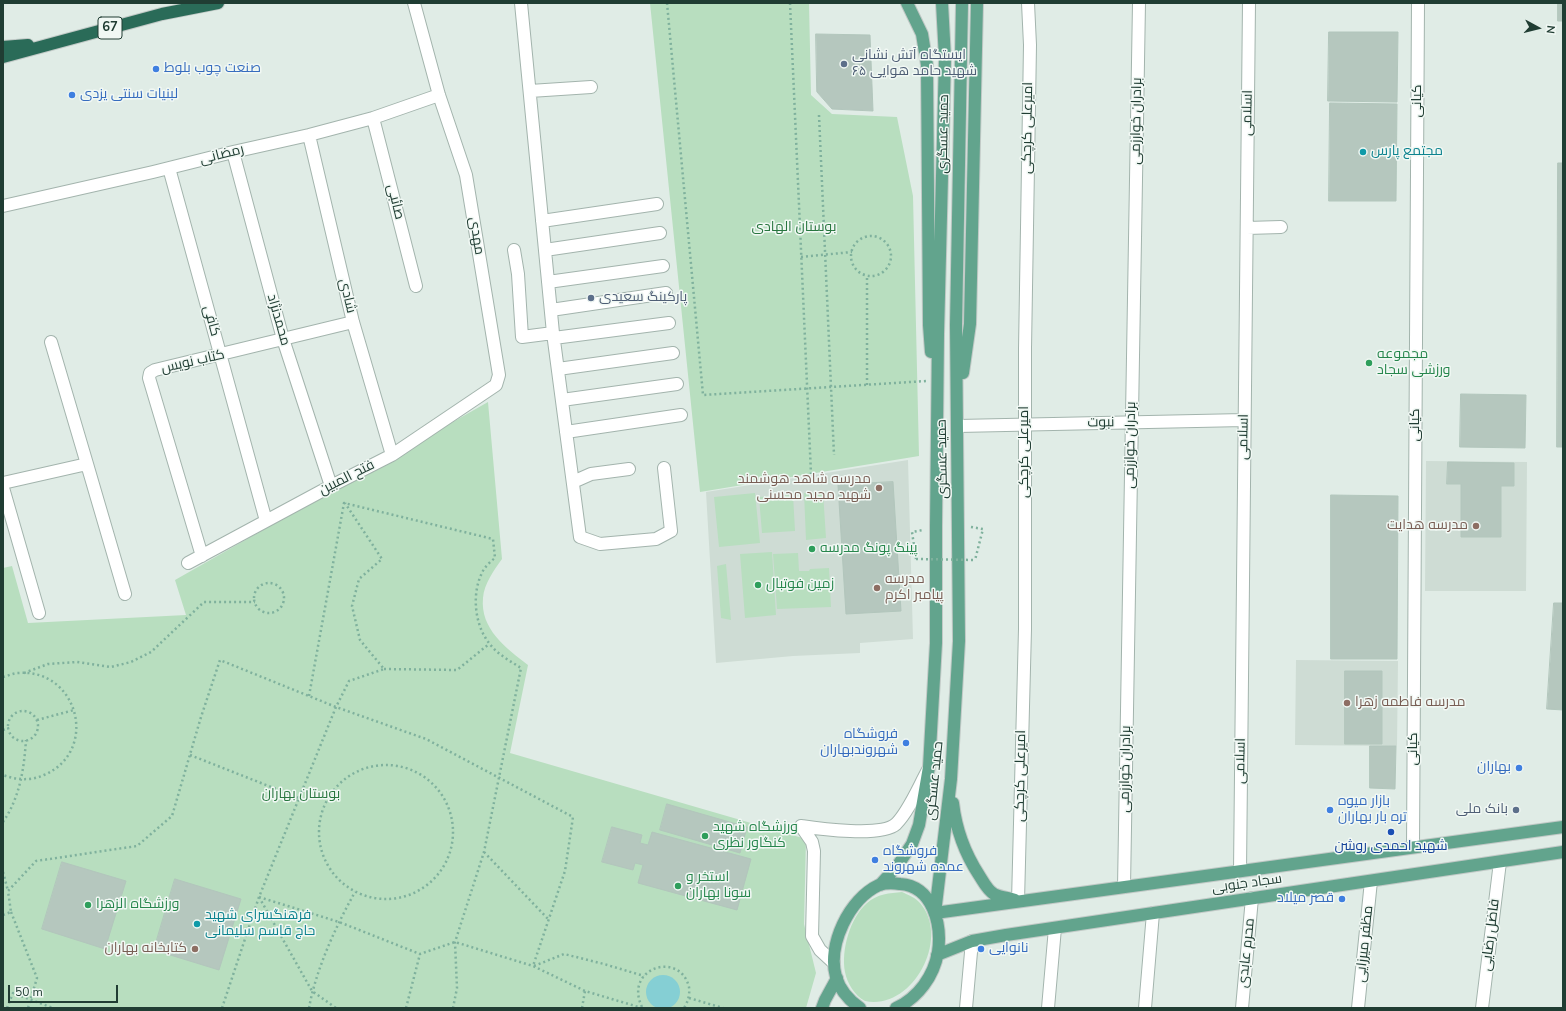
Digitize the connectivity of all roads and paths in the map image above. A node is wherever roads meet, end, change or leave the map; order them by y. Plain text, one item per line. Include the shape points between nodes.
1 (218, 3) edge
2 (414, 3) edge
3 (521, 3) edge
4 (667, 3) edge
5 (790, 3) edge
6 (907, 3) edge
7 (942, 3) edge
8 (962, 3) edge
9 (977, 3) edge
10 (1028, 3) edge
11 (1139, 3) edge
12 (1249, 3) edge
13 (1418, 3) edge
14 (61, 41) junction
15 (3, 47) edge
16 (3, 57) edge
17 (591, 87) dead end
18 (530, 91) junction
19 (439, 95) junction
20 (819, 115) dead end
21 (374, 118) junction
22 (309, 135) junction
23 (233, 152) junction
24 (169, 168) junction
25 (657, 204) dead end
26 (3, 206) edge
27 (542, 221) junction
28 (1280, 227) dead end
29 (1246, 228) junction
30 (660, 233) dead end
31 (514, 250) dead end
32 (545, 250) junction
33 (852, 252) junction
34 (825, 254) junction
35 (801, 257) junction
36 (663, 266) dead end
37 (867, 275) junction
38 (548, 282) junction
39 (416, 286) dead end
40 (666, 293) dead end
41 (551, 310) junction
42 (353, 322) junction
43 (669, 323) dead end
44 (554, 336) junction
45 (283, 339) junction
46 (52, 342) dead end
47 (673, 352) dead end
48 (220, 355) junction
49 (558, 369) junction
50 (498, 380) joint
51 (933, 380) junction
52 (676, 384) dead end
53 (867, 385) junction
54 (831, 387) junction
55 (807, 388) junction
56 (562, 400) junction
57 (681, 415) dead end
58 (958, 420) junction
59 (1244, 420) junction
60 (1131, 422) junction
61 (1025, 425) junction
62 (566, 432) junction
63 (937, 434) junction
64 (392, 455) junction
65 (834, 455) dead end
66 (87, 464) junction
67 (664, 468) dead end
68 (629, 469) dead end
69 (811, 474) dead end
70 (573, 482) junction
71 (3, 483) edge
72 (331, 486) junction
73 (3, 488) edge
74 (344, 503) junction
75 (266, 520) junction
76 (983, 529) dead end
77 (912, 532) dead end
78 (202, 556) junction
79 (188, 563) dead end
80 (125, 594) dead end
81 (255, 602) junction
82 (39, 613) dead end
83 (489, 644) junction
84 (384, 669) junction
85 (24, 673) junction
86 (3, 677) edge
87 (309, 696) junction
88 (336, 707) junction
89 (74, 710) junction
90 (37, 720) junction
91 (9, 728) junction
92 (3, 730) edge
93 (26, 740) junction
94 (190, 755) junction
95 (929, 768) junction
96 (3, 775) edge
97 (500, 779) junction
98 (951, 779) junction
99 (21, 780) junction
100 (299, 798) junction
101 (3, 822) edge
102 (1563, 827) edge
103 (1413, 847) junction
104 (484, 852) junction
105 (1563, 852) edge
106 (1500, 862) junction
107 (1240, 871) junction
108 (3, 872) edge
109 (1371, 881) junction
110 (880, 885) junction
111 (1124, 887) junction
112 (8, 891) junction
113 (355, 892) junction
114 (259, 897) junction
115 (1252, 898) junction
116 (1018, 901) junction
117 (11, 912) junction
118 (935, 913) junction
119 (1153, 913) junction
120 (3, 915) edge
121 (549, 920) junction
122 (339, 922) junction
123 (1055, 928) junction
124 (972, 941) junction
125 (455, 942) junction
126 (420, 954) junction
127 (937, 956) junction
128 (834, 963) junction
129 (533, 966) junction
130 (644, 976) junction
131 (837, 978) junction
132 (920, 990) junction
133 (585, 991) junction
134 (312, 992) junction
135 (689, 998) junction
136 (31, 1000) junction
137 (7, 1008) edge
138 (28, 1008) edge
139 (53, 1008) edge
140 (222, 1008) edge
141 (309, 1008) edge
142 (336, 1008) edge
143 (406, 1008) edge
144 (453, 1008) edge
145 (582, 1008) edge
146 (642, 1008) edge
147 (684, 1008) edge
148 (723, 1008) edge
149 (822, 1008) edge
150 (860, 1008) edge
151 (896, 1008) edge
152 (917, 1008) edge
153 (966, 1008) edge
154 (1048, 1008) edge
155 (1145, 1008) edge
156 (1242, 1008) edge
157 (1358, 1008) edge
158 (1482, 1008) edge

1 - 14 highway, 67 via 162,14
2 - 19 street, مهدی
3 - 18 street
4 - 55 path via 703,395
5 - 35 path
6 - 51 main road via 922,34 927,64 929,325
7 - 63 main road, حمید عسگری via 944,58
8 - 58 main road, حمید عسگری via 956,325
9 - 58 main road via 970,324
10 - 61 street, امیرعلی کرچکی via 1030,45
11 - 60 street, برادران خوارزمی
12 - 29 street, اسلامی
13 - 103 street, کیانی
14 - 15 highway
14 - 16 highway, 67
17 - 18 street
18 - 27 street
19 - 21 street, رمضانی
19 - 50 street, مهدی via 466,175
20 - 34 path
21 - 22 street, رمضانی
21 - 39 street, صائبی
22 - 23 street, رمضانی
22 - 42 street, شادی
23 - 24 street, رمضانی
23 - 45 street, محمدنژاد
24 - 26 street, رمضانی
24 - 48 street, کافی
25 - 27 street
27 - 32 street
28 - 29 street
29 - 59 street, اسلامی
30 - 32 street
31 - 44 street via 522,337
32 - 38 street
33 - 34 path
33 - 37 path via 853,264
33 - 37 path via 854,246 864,237 871,236 884,240 888,245 889,264 880,273
34 - 35 path
34 - 54 path
35 - 55 path
36 - 38 street
37 - 53 path
38 - 41 street
40 - 41 street
41 - 44 street
42 - 45 street, کتاب نویس
42 - 64 street, شادی
43 - 44 street
44 - 49 street
45 - 48 street, کتاب نویس
45 - 72 street, محمدنژاد
46 - 66 street
47 - 49 street
48 - 75 street, کافی
48 - 78 street, کتاب نویس via 155,370 150,373 149,378
49 - 56 street
50 - 64 street, فتح المبین via 496,385
51 - 53 path
51 - 63 main road
52 - 56 street
53 - 54 path
54 - 55 path
54 - 65 path
55 - 69 path
56 - 62 street
57 - 62 street
58 - 61 street, نبوت
58 - 98 main road, حمید عسگری via 959,641
59 - 60 street, نبوت
59 - 107 street, اسلامی
60 - 61 street, نبوت
60 - 111 street, برادران خوارزمی
61 - 116 street, امیرعلی کرچکی via 1025,629
62 - 70 street
63 - 95 main road, حمید عسگری via 936,643
64 - 72 street, فتح المبین
66 - 71 street
66 - 80 street
67 - 70 street via 671,531 656,539 600,544 580,536
68 - 70 street via 590,474
72 - 75 street, فتح المبین
73 - 82 street
74 - 83 path via 493,539 495,558 484,570 476,604 480,626
74 - 84 path via 382,559 358,579 352,606 360,640
74 - 87 path
75 - 78 street, فتح المبین
76 - 77 path, bridge via 975,560 916,559
78 - 79 street, فتح المبین
81 - 81 path via 261,610 271,613 282,604 283,594 278,586 265,583 260,585 255,593
81 - 85 path via 204,602 151,652 131,662 111,667 77,662 48,664
83 - 84 path via 457,670
83 - 97 path via 522,668
84 - 88 path via 349,681
85 - 86 path
85 - 89 path via 49,679 62,688
87 - 88 path
87 - 94 path via 220,660
88 - 97 path via 426,739
88 - 100 path
89 - 90 path
89 - 99 path via 77,732 64,761 52,772 37,778
90 - 91 path via 28,711 18,712 10,718
90 - 93 path via 37,732
91 - 92 path
91 - 93 path via 10,733 17,739
93 - 99 path
94 - 100 path
94 - 112 path via 172,816 137,846 36,861
95 - 110 main road, حمید عسگری via 919,825 912,844
95 - 128 street via 902,815 895,824 886,829 858,831 801,826 812,842 814,851 812,936 820,950
96 - 99 path
97 - 104 path
97 - 121 path via 573,817 565,871
98 - 116 main road via 955,820 972,865 994,894
98 - 118 main road, حمید عسگری
99 - 101 path via 16,798
100 - 114 path
102 - 103 main road, سجاد جنوبی
103 - 107 main road, سجاد جنوبی
104 - 121 path
104 - 125 path
105 - 106 main road, سجاد جنوبی
106 - 109 main road, سجاد جنوبی
106 - 158 street, فاضل رضایی
107 - 111 main road, سجاد جنوبی
108 - 112 path
109 - 115 main road, سجاد جنوبی
109 - 157 street, مظفر میرزایی
110 - 118 main road via 894,883 914,887 928,899
110 - 128 main road via 862,896 848,913 838,938
111 - 116 main road, سجاد جنوبی
112 - 117 path
113 - 113 path via 377,899 401,898 422,890 439,874 450,854 454,831 450,808 438,788 422,774 402,766 380,764 359,770 341,782 328,799 320,819 320,841 326,861 338,879
113 - 122 path
114 - 122 path
114 - 134 path
114 - 140 path
115 - 119 main road, سجاد جنوبی
115 - 156 street, محرم عابدی
116 - 118 main road, سجاد جنوبی
117 - 120 path
117 - 136 path via 37,978
118 - 127 main road via 939,932
119 - 123 main road, سجاد جنوبی
119 - 155 street
121 - 129 path
122 - 126 path
122 - 134 path
123 - 124 main road, سجاد جنوبی
123 - 154 street
124 - 127 main road, سجاد جنوبی
124 - 153 street
125 - 126 path
125 - 129 path
125 - 144 path via 457,988
126 - 143 path
127 - 132 main road
128 - 131 main road
129 - 130 path via 564,954
129 - 133 path
130 - 135 path via 658,967 675,969 687,981
130 - 146 path via 637,992
131 - 149 main road
131 - 150 main road via 844,992
132 - 151 main road
132 - 152 main road
133 - 145 path
133 - 146 path
134 - 141 path
134 - 142 path
135 - 147 path
135 - 148 path
136 - 137 path via 13,993
136 - 138 path
136 - 139 path

